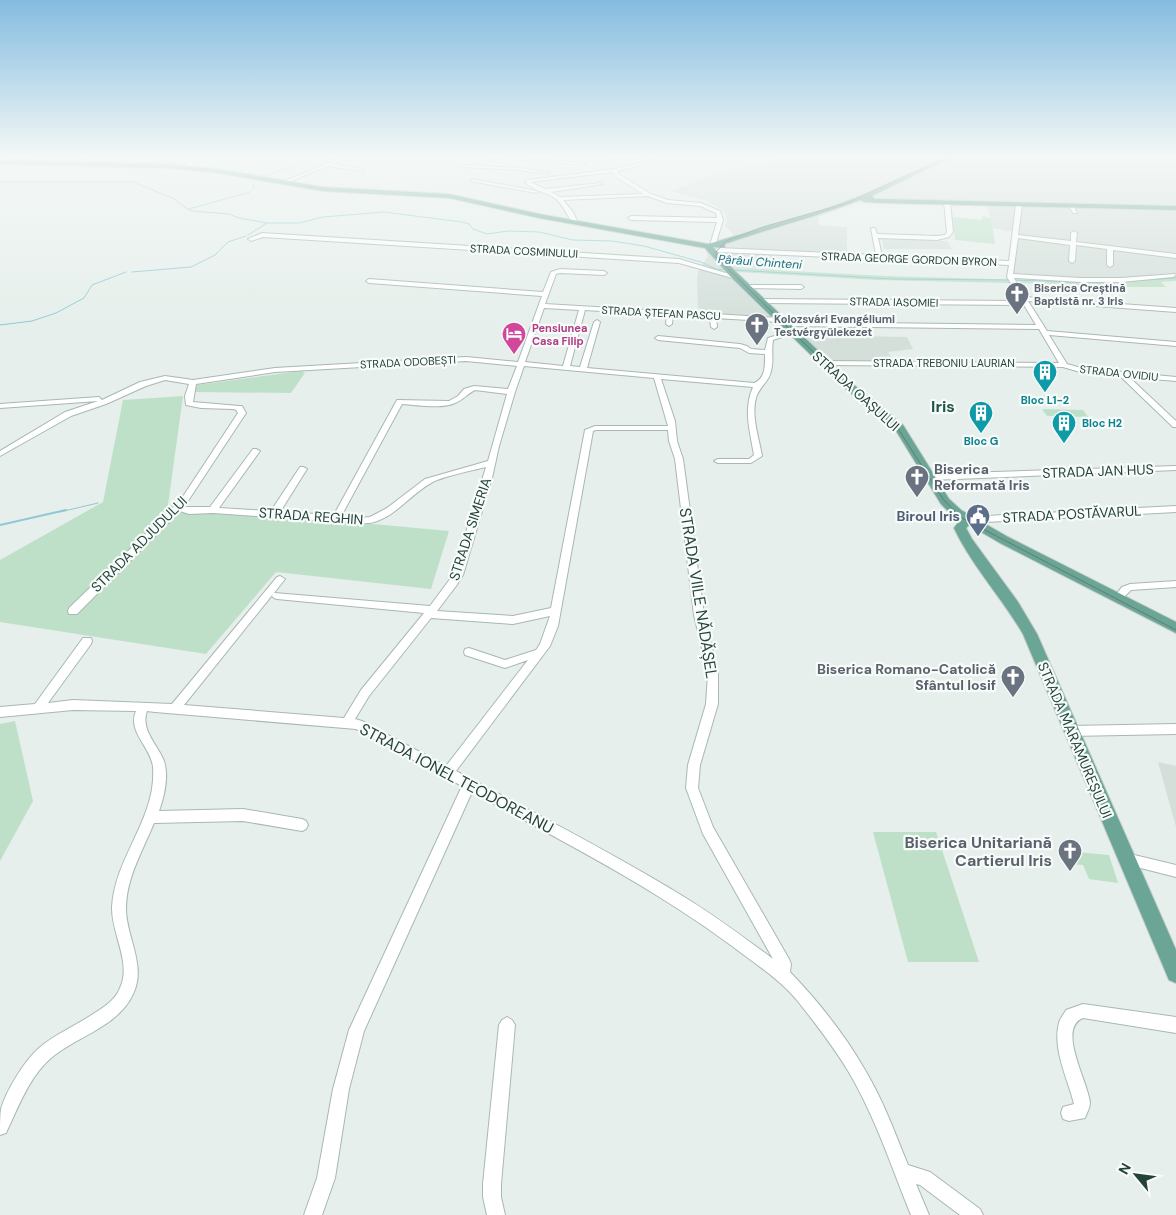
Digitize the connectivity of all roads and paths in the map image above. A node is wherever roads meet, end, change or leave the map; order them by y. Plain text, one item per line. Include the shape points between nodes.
1 (527, 213) edge
2 (571, 213) edge
3 (718, 213) edge
4 (818, 213) edge
5 (948, 213) edge
6 (1017, 213) edge
7 (631, 218) dead end
8 (720, 220) junction
9 (575, 223) junction
10 (873, 228) dead end
11 (1074, 233) dead end
12 (875, 236) junction
13 (1014, 236) junction
14 (251, 239) dead end
15 (1073, 242) junction
16 (717, 246) junction
17 (1110, 247) junction
18 (1176, 256) edge
19 (879, 257) junction
20 (1072, 261) dead end
21 (1011, 263) junction
22 (1110, 265) dead end
23 (735, 275) junction
24 (1173, 275) dead end
25 (602, 276) dead end
26 (1011, 279) junction
27 (369, 281) dead end
28 (747, 287) junction
29 (801, 287) dead end
30 (546, 294) junction
31 (762, 301) junction
32 (1026, 301) junction
33 (542, 306) junction
34 (584, 308) junction
35 (1176, 310) edge
36 (670, 313) junction
37 (713, 316) junction
38 (597, 322) dead end
39 (782, 322) junction
40 (669, 324) dead end
41 (714, 327) dead end
42 (1042, 330) junction
43 (794, 332) junction
44 (658, 338) dead end
45 (1176, 344) edge
46 (769, 352) junction
47 (825, 363) junction
48 (522, 364) junction
49 (1064, 365) junction
50 (566, 368) junction
51 (583, 369) junction
52 (1122, 374) junction
53 (657, 376) junction
54 (1176, 379) edge
55 (193, 382) junction
56 (758, 385) junction
57 (511, 392) junction
58 (112, 398) junction
59 (0, 406) edge
60 (1174, 422) edge
61 (672, 428) junction
62 (256, 451) dead end
63 (0, 454) edge
64 (718, 461) dead end
65 (490, 464) junction
66 (1176, 468) edge
67 (303, 469) dead end
68 (930, 477) junction
69 (177, 508) junction
70 (1176, 509) edge
71 (213, 510) junction
72 (274, 514) junction
73 (340, 517) junction
74 (959, 518) junction
75 (280, 579) dead end
76 (1176, 584) edge
77 (277, 596) dead end
78 (1118, 598) junction
79 (556, 611) junction
80 (73, 612) dead end
81 (430, 612) junction
82 (1176, 628) edge
83 (87, 642) dead end
84 (469, 652) dead end
85 (538, 655) junction
86 (39, 707) junction
87 (143, 707) junction
88 (176, 708) junction
89 (0, 712) edge
90 (347, 723) junction
91 (1176, 729) edge
92 (1070, 731) junction
93 (448, 773) junction
94 (469, 784) junction
95 (149, 817) junction
96 (302, 825) dead end
97 (1126, 859) junction
98 (1176, 871) edge
99 (1176, 973) edge
100 (783, 975) junction
101 (507, 1025) dead end
102 (1176, 1025) edge
103 (1069, 1113) dead end
104 (0, 1127) edge
105 (902, 1172) junction
106 (313, 1215) edge
107 (496, 1215) edge
108 (920, 1215) edge
109 (974, 1215) edge

1 - 9 main road
2 - 9 street
3 - 8 street
4 - 16 main road
5 - 12 street via 950,232 945,237
6 - 13 street
7 - 8 street
8 - 16 street
9 - 16 main road
10 - 12 street
11 - 15 street
12 - 19 street
13 - 15 street
13 - 21 street
14 - 23 street, STRADA COSMINULUI via 268,236 679,260
15 - 17 street
15 - 20 street
16 - 19 street, STRADA GEORGE GORDON BYRON
16 - 23 main road, STRADA OAȘULUI via 723,263
17 - 18 street
17 - 22 street
19 - 21 street, STRADA GEORGE GORDON BYRON
21 - 26 street
23 - 28 main road, STRADA OAȘULUI
24 - 26 street via 1121,280
25 - 30 street, STRADA SIMERIA via 560,270 552,276
26 - 32 street
27 - 30 street
28 - 29 street
28 - 31 main road, STRADA OAȘULUI
30 - 33 street, STRADA SIMERIA
31 - 32 street, STRADA IASOMIEI
31 - 39 main road, STRADA OAȘULUI
32 - 35 street, STRADA IASOMIEI
32 - 42 street
33 - 34 street, STRADA ȘTEFAN PASCU
33 - 48 street, STRADA SIMERIA
34 - 36 street, STRADA ȘTEFAN PASCU
34 - 50 street
36 - 37 street, STRADA ȘTEFAN PASCU
36 - 40 street
37 - 39 street, STRADA ȘTEFAN PASCU
37 - 41 street
38 - 51 street
39 - 42 street, STRADA ȘTEFAN PASCU
39 - 43 main road, STRADA OAȘULUI
42 - 45 street, STRADA ȘTEFAN PASCU
42 - 49 street
43 - 46 street via 772,338
43 - 47 main road, STRADA OAȘULUI
44 - 46 street via 742,346 749,351
46 - 56 street via 768,374
47 - 49 street, STRADA TREBONIU LAURIAN
47 - 68 main road, STRADA OAȘULUI via 898,427
48 - 50 street, STRADA ODOBEȘTI
48 - 55 street, STRADA ODOBEȘTI via 466,359 334,366 275,370
48 - 57 street, STRADA SIMERIA
49 - 52 street, STRADA OVIDIU
50 - 51 street, STRADA ODOBEȘTI
51 - 53 street, STRADA ODOBEȘTI
52 - 54 street, STRADA OVIDIU
52 - 60 street
53 - 56 street, STRADA ODOBEȘTI
53 - 61 street, STRADA VIILE NĂDĂȘEL
55 - 58 street, STRADA ODOBEȘTI via 159,379
55 - 69 street, STRADA ADJUDULUI via 189,403 229,405 239,408 242,413
56 - 64 street via 752,398 751,417 758,456 751,461
57 - 65 street, STRADA SIMERIA
57 - 73 street via 474,388 450,403 400,402 340,511
58 - 59 street
58 - 63 street, STRADA ODOBEȘTI via 68,414
61 - 79 street via 589,430
61 - 100 street, STRADA VIILE NĂDĂȘEL via 680,464 699,615 713,674 712,704 694,765 692,788 708,830 784,964
62 - 71 street
65 - 73 street, STRADA REGHIN via 425,478 390,510 372,520
65 - 81 street, STRADA SIMERIA via 458,575
66 - 68 street, STRADA JAN HUS
67 - 72 street
68 - 74 main road, STRADA OAȘULUI via 939,490 939,499
69 - 71 street, STRADA REGHIN
69 - 80 street, STRADA ADJUDULUI
70 - 74 street, STRADA POSTĂVARUL
71 - 72 street, STRADA REGHIN
72 - 73 street, STRADA REGHIN
74 - 78 main road
74 - 92 main road, STRADA MARAMUREȘULUI via 966,540 1024,623
75 - 88 street
76 - 78 street via 1130,586
77 - 81 street
78 - 82 main road
79 - 81 street via 512,620
79 - 85 street via 549,637
81 - 90 street, STRADA SIMERIA via 365,693
83 - 86 street
84 - 85 street via 505,664
85 - 93 street
86 - 87 street, STRADA IONEL TEODOREANU
86 - 89 street, STRADA IONEL TEODOREANU
87 - 88 street, STRADA IONEL TEODOREANU
87 - 95 street via 138,722 158,762 159,779
88 - 90 street, STRADA IONEL TEODOREANU
90 - 93 street, STRADA IONEL TEODOREANU via 358,724
91 - 92 street
92 - 97 main road, STRADA MARAMUREȘULUI
93 - 94 street, STRADA IONEL TEODOREANU
94 - 100 street, STRADA IONEL TEODOREANU via 672,897
94 - 106 street via 357,1030 341,1089 326,1178
95 - 96 street via 242,815
95 - 104 street via 126,872 119,908 131,972 127,992 116,1006 44,1054 31,1070
97 - 98 street
97 - 99 main road, STRADA MARAMUREȘULUI
100 - 105 street, STRADA VIILE NĂDĂȘEL via 801,994 860,1076
101 - 107 street via 492,1184
102 - 103 street via 1083,1011 1071,1014 1065,1026 1066,1047 1082,1104 1079,1112
105 - 108 street, STRADA VIILE NĂDĂȘEL
105 - 109 street via 924,1178

